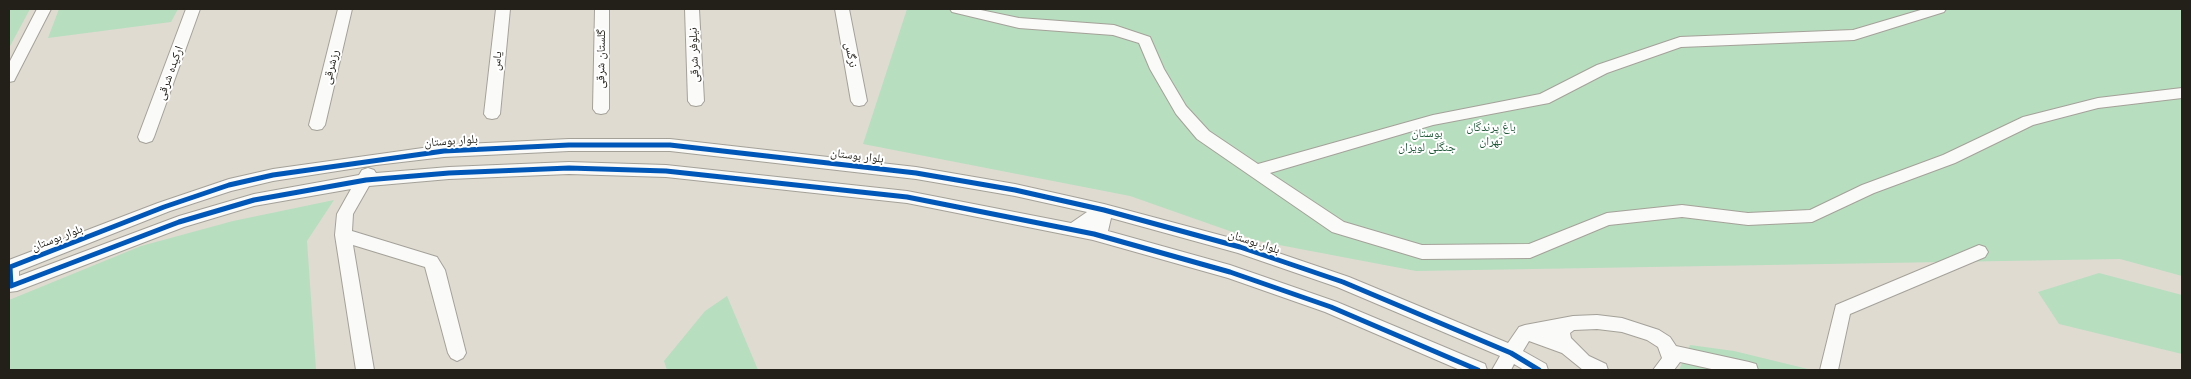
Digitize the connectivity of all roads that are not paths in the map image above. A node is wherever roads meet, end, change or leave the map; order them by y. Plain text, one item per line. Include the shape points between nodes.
1 (44, 9) edge
2 (193, 9) edge
3 (345, 9) edge
4 (503, 9) edge
5 (602, 9) edge
6 (692, 9) edge
7 (842, 9) edge
8 (957, 9) edge
9 (1939, 9) edge
10 (9, 77) edge
11 (2182, 93) edge
12 (696, 102) dead end
13 (859, 102) dead end
14 (601, 109) dead end
15 (492, 114) dead end
16 (317, 125) dead end
17 (146, 137) dead end
18 (670, 145) junction
19 (376, 159) junction
20 (666, 170) junction
21 (1255, 171) junction
22 (366, 180) junction
23 (229, 185) junction
24 (225, 209) junction
25 (1104, 210) junction
26 (1073, 230) junction
27 (343, 235) junction
28 (1099, 236) junction
29 (1979, 252) dead end
30 (1565, 326) junction
31 (1525, 332) junction
32 (1568, 348) junction
33 (1670, 352) junction
34 (457, 353) dead end
35 (1511, 353) junction
36 (1589, 365) edge
37 (365, 370) edge
38 (1478, 370) edge
39 (1501, 370) edge
40 (1539, 370) edge
41 (1599, 370) edge
42 (1662, 370) edge
43 (1749, 370) edge
44 (1829, 370) edge

1 - 10 street
2 - 17 street, ارکیده شرقی
3 - 16 street, رزشرقی
4 - 15 street, یاس
5 - 14 street, گلستان شرقی
6 - 12 street, نیلوفر شرقی
7 - 13 street, نرگس
8 - 21 street via 1018,23 1114,30 1145,40 1157,69 1181,110 1203,134
9 - 21 street via 1854,35 1680,42 1602,69 1544,99 1433,120
11 - 21 street via 2098,103 2028,121 1812,216 1748,219 1682,211 1607,219 1530,252 1422,252 1338,227
18 - 19 street, بلوار بوستان via 453,150
18 - 20 street
18 - 25 street, بلوار بوستان via 916,173
19 - 22 street
19 - 23 street, بلوار بوستان
20 - 22 street, بلوار بوستان via 569,168
20 - 26 street, بلوار بوستان via 907,197
22 - 24 street, بلوار بوستان via 254,200
22 - 27 street via 346,214
23 - 24 street
23 - 24 street, بلوار بوستان via 10,267 11,286 179,222
25 - 26 street
25 - 28 street
25 - 35 street, بلوار بوستان via 1240,247 1343,282
26 - 28 street, بلوار بوستان
27 - 34 street via 431,262 436,270
27 - 37 street
28 - 38 street, بلوار بوستان via 1230,272 1331,307
29 - 44 street via 1842,310
30 - 31 street
30 - 32 street via 1562,340
30 - 33 street via 1597,322 1622,325 1653,335 1664,342
31 - 32 street
31 - 35 street
32 - 36 street
33 - 42 street via 1671,361
33 - 43 street
35 - 39 street
35 - 40 street, بلوار بوستان
36 - 41 street

